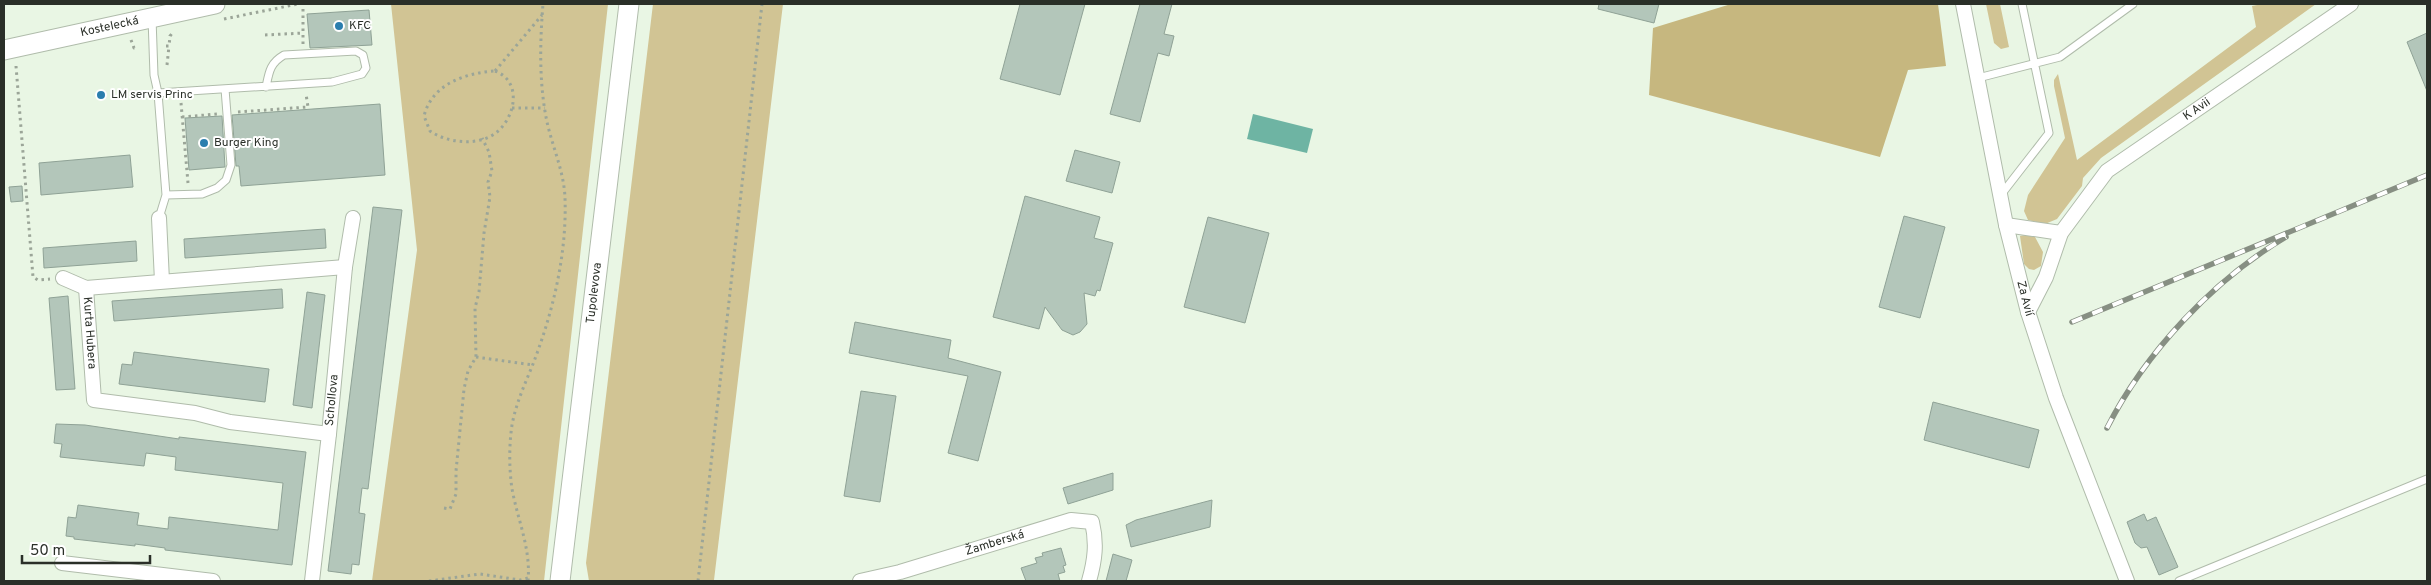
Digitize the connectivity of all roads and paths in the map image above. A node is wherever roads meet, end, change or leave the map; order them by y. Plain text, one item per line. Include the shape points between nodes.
1 (298, 4) edge
2 (303, 4) edge
3 (543, 4) edge
4 (629, 4) edge
5 (762, 4) edge
6 (1963, 4) edge
7 (2022, 4) edge
8 (2133, 4) edge
9 (2351, 4) edge
10 (219, 12) edge
11 (542, 15) junction
12 (152, 18) junction
13 (176, 29) dead end
14 (303, 33) junction
15 (265, 35) dead end
16 (4, 50) edge
17 (303, 50) dead end
18 (2034, 63) junction
19 (16, 66) dead end
20 (166, 69) dead end
21 (495, 72) junction
22 (1978, 78) junction
23 (266, 87) junction
24 (225, 89) junction
25 (306, 91) dead end
26 (158, 93) junction
27 (181, 101) dead end
28 (512, 108) junction
29 (545, 108) junction
30 (227, 113) junction
31 (182, 116) junction
32 (482, 138) junction
33 (188, 187) dead end
34 (166, 195) junction
35 (2000, 196) junction
36 (159, 218) joint
37 (353, 218) dead end
38 (2006, 225) junction
39 (2061, 233) junction
40 (345, 267) junction
41 (63, 278) joint
42 (162, 281) junction
43 (86, 288) junction
44 (2028, 312) junction
45 (476, 357) junction
46 (533, 365) junction
47 (330, 434) junction
48 (2427, 479) edge
49 (444, 508) dead end
50 (62, 563) dead end
51 (900, 577) edge
52 (528, 580) edge
53 (213, 581) edge
54 (312, 581) edge
55 (429, 581) edge
56 (560, 581) edge
57 (698, 581) edge
58 (860, 581) edge
59 (1089, 581) edge
60 (2127, 581) edge
61 (2179, 581) edge

1 - 10 path
2 - 14 path
3 - 11 path
4 - 56 main road, Tupolevova
5 - 57 path
6 - 22 street, Za Avií
7 - 18 lane
8 - 18 lane via 2060,57
9 - 39 street, K Avii via 2107,171
10 - 12 main road, Kostelecká
11 - 21 path
11 - 29 path
12 - 16 main road, Kostelecká
12 - 26 lane via 154,76
13 - 20 path via 170,36
14 - 15 path
14 - 17 path
18 - 22 lane
18 - 35 lane via 2049,133
19 - 41 path via 33,277 38,280
21 - 28 path via 512,85
21 - 32 path via 474,74 451,82 433,95 424,116 430,131 438,136 462,141
22 - 35 street, Za Avií
23 - 23 lane via 350,78 362,74 366,68 364,55 356,51 284,55 274,60
23 - 24 lane
24 - 26 lane
24 - 30 lane
25 - 30 path via 308,107
26 - 34 lane
27 - 31 path
28 - 29 path
28 - 32 path via 497,132
29 - 46 path via 565,197 558,281
30 - 31 path
30 - 34 lane via 231,165 226,180 202,194
31 - 33 path
32 - 45 path via 492,170 488,182 490,196 475,308
34 - 36 lane
35 - 38 street, Za Avií
36 - 42 street
37 - 40 street, Schollova
38 - 39 street
38 - 44 street, Za Avií
39 - 44 street, K Avii via 2046,277
40 - 42 street, Kurta Hubera
40 - 47 street, Schollova
41 - 43 street
42 - 43 street, Kurta Hubera
43 - 47 street, Kurta Hubera via 94,400
44 - 60 street, Za Avií via 2056,398
45 - 46 path
45 - 49 path via 466,375 461,409 456,494 450,509
46 - 52 path via 520,393 512,425 510,466 512,490 530,564
47 - 54 street, Schollova
48 - 61 lane
50 - 53 street
51 - 58 street, Žamberská
51 - 59 street, Žamberská via 1072,520 1092,522 1096,540
52 - 55 path via 480,574

